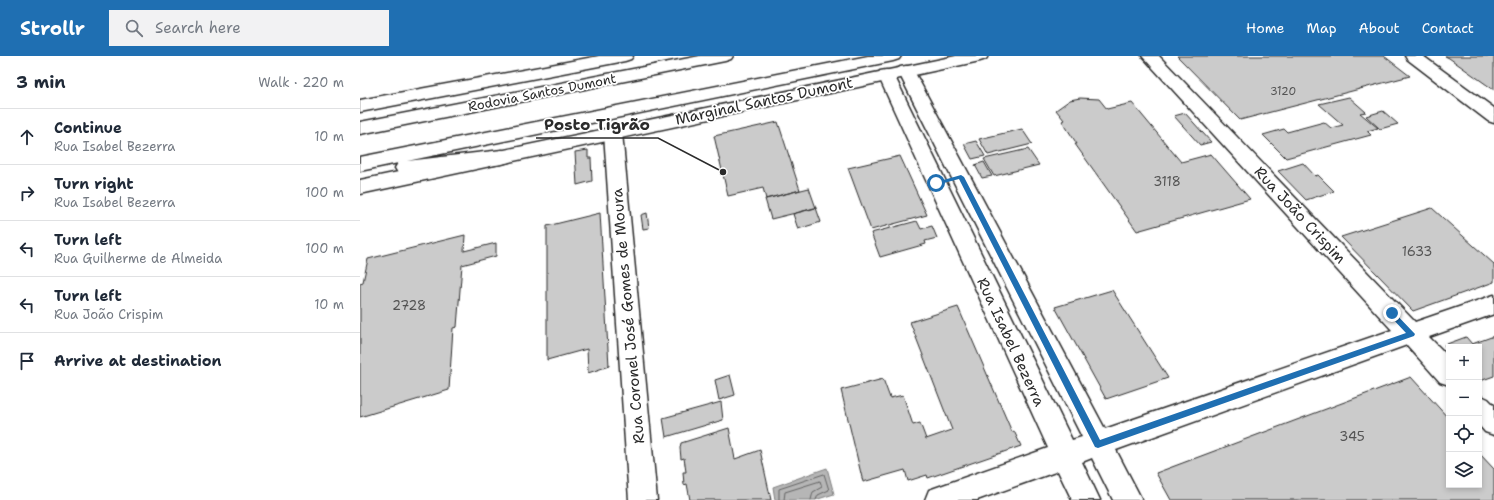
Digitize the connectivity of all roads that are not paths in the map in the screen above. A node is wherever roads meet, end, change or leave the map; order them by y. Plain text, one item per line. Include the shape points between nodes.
1 (625, 56) edge
2 (725, 56) edge
3 (980, 56) edge
4 (1150, 56) edge
5 (1413, 56) edge
6 (895, 67) edge
7 (360, 106) edge
8 (1494, 117) edge
9 (360, 128) edge
10 (613, 133) junction
11 (502, 157) junction
12 (360, 164) edge
13 (360, 175) edge
14 (961, 177) junction
15 (936, 183) junction
16 (360, 187) edge
17 (1494, 304) edge
18 (1411, 334) junction
19 (1446, 371) edge
20 (1482, 410) edge
21 (1494, 423) edge
22 (1098, 444) junction
23 (1064, 456) junction
24 (644, 500) edge
25 (939, 500) edge
26 (1086, 500) edge
27 (1128, 500) edge

1 - 7 main road
2 - 9 main road, Rodovia Santos Dumont
3 - 6 main road, Marginal Santos Dumont
4 - 18 main road, Rua João Crispim
5 - 8 main road
6 - 10 main road, Marginal Santos Dumont
6 - 12 main road
6 - 14 main road, Rua Isabel Bezerra
6 - 15 main road, Rua Isabel Bezerra
10 - 11 main road, Marginal Santos Dumont
10 - 24 main road, Rua Coronel José Gomes de Moura
11 - 13 main road
11 - 16 main road, Marginal Santos Dumont
14 - 15 main road
14 - 22 main road, Rua Isabel Bezerra
15 - 23 main road, Rua Isabel Bezerra
17 - 18 main road
18 - 19 main road, Rua João Crispim
18 - 22 main road
20 - 21 main road
22 - 23 main road
22 - 27 main road, Rua Isabel Bezerra
23 - 25 main road
23 - 26 main road, Rua Isabel Bezerra

